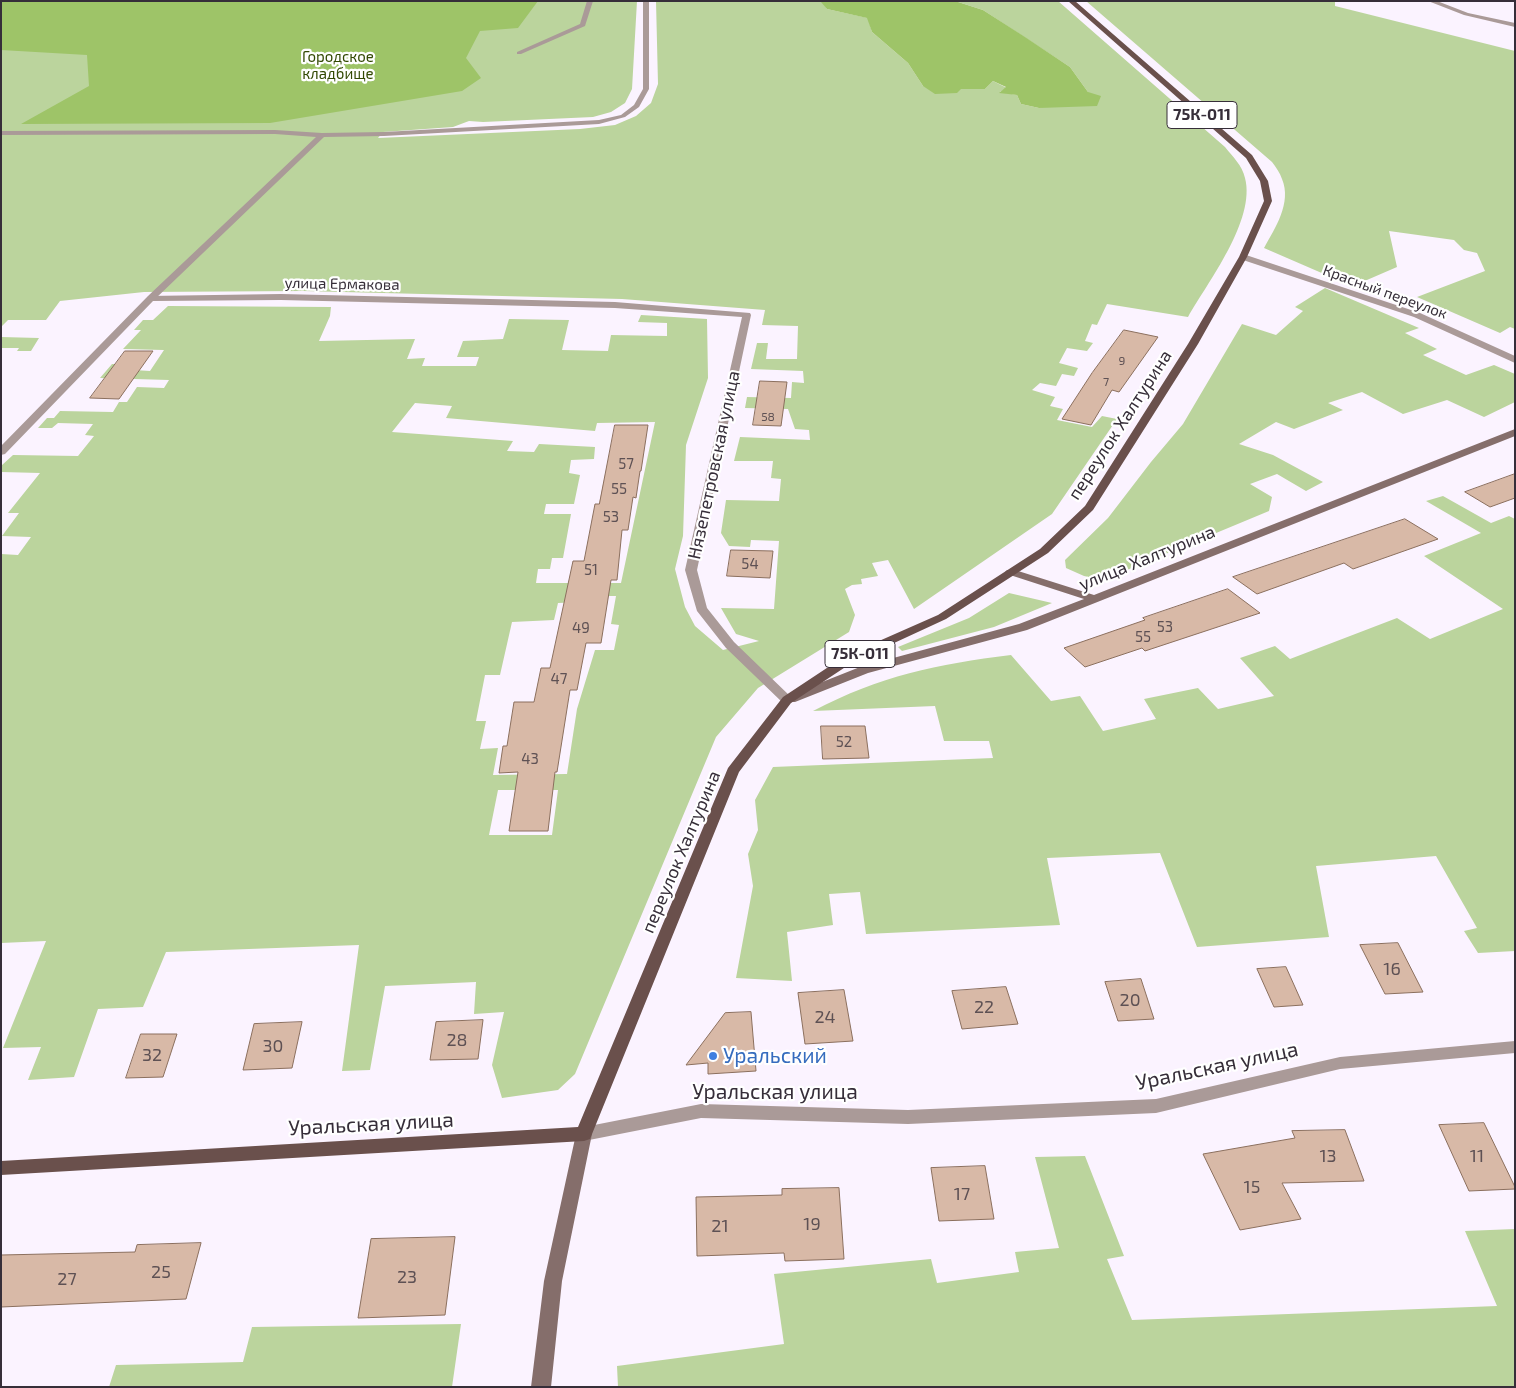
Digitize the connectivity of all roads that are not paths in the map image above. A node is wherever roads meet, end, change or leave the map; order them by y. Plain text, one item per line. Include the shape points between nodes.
1 (590, 1) edge
2 (646, 1) edge
3 (1071, 1) edge
4 (1431, 1) edge
5 (1515, 25) edge
6 (519, 53) dead end
7 (1, 133) edge
8 (322, 135) junction
9 (1243, 257) junction
10 (151, 298) junction
11 (747, 316) joint
12 (1515, 360) edge
13 (1515, 432) edge
14 (1, 452) edge
15 (1011, 572) junction
16 (1093, 598) junction
17 (787, 700) junction
18 (1515, 1047) edge
19 (584, 1134) junction
20 (1, 1168) edge
21 (541, 1387) edge

1 - 6 street via 583,25
2 - 8 street via 646,89 637,106 623,116 573,124
3 - 9 main road, 75К-011 via 1249,156 1264,181 1268,201
4 - 5 street via 1473,16
7 - 8 street via 275,132
8 - 10 street
9 - 12 street, Красный переулок via 1417,315
9 - 15 main road, переулок Халтурина / 75К-011 via 1193,344 1089,508 1044,550
10 - 11 street, улица Ермакова via 281,296 615,305
10 - 14 street
11 - 17 street, Нязепетровская улица via 691,570 701,609 730,645
13 - 16 street, улица Халтурина
15 - 16 street
15 - 17 main road, переулок Халтурина / 75К-011 via 942,617 849,659
16 - 17 street, улица Халтурина via 1024,627 864,670
17 - 19 main road, переулок Халтурина / 75К-011 via 733,771
18 - 19 street, Уральская улица via 1340,1064 1156,1106 908,1116 701,1111
19 - 20 main road, Уральская улица
19 - 21 street via 553,1281

